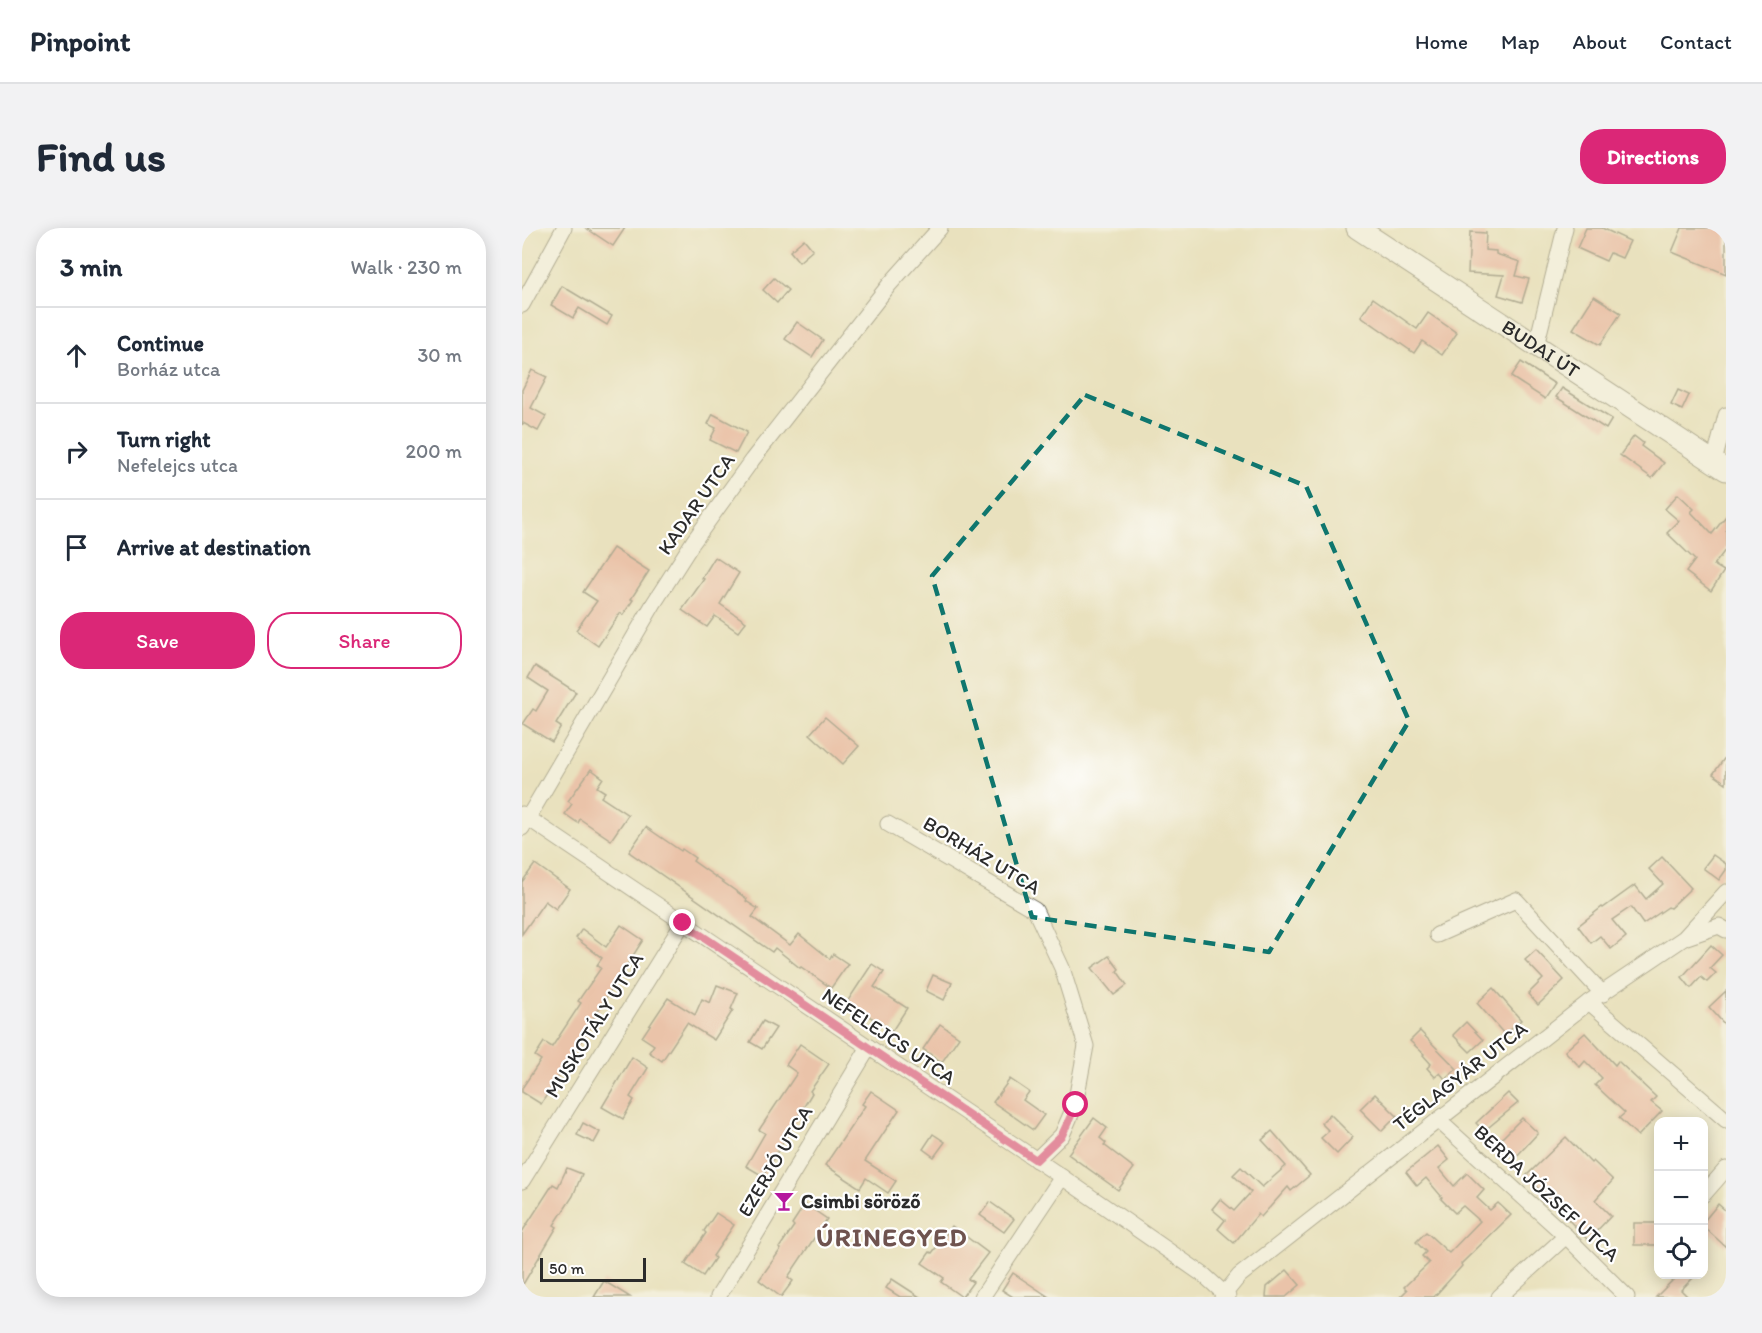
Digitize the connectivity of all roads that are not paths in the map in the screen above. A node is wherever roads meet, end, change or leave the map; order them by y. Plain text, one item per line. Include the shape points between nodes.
1 (564, 228) edge
2 (940, 228) edge
3 (1358, 228) edge
4 (1565, 228) edge
5 (522, 305) edge
6 (1536, 346) junction
7 (1726, 415) edge
8 (1720, 466) edge
9 (524, 820) edge
10 (888, 825) dead end
11 (1726, 892) edge
12 (683, 923) junction
13 (1726, 930) edge
14 (1437, 935) dead end
15 (1684, 938) junction
16 (1603, 993) junction
17 (1588, 1002) junction
18 (869, 1047) junction
19 (1438, 1120) junction
20 (1726, 1120) edge
21 (1036, 1160) junction
22 (1726, 1169) edge
23 (1062, 1178) junction
24 (522, 1181) edge
25 (1708, 1189) edge
26 (1566, 1236) junction
27 (1225, 1296) edge
28 (718, 1297) edge
29 (982, 1297) edge
30 (1499, 1297) edge
31 (1627, 1297) edge

1 - 5 street
2 - 9 street, KADAR UTCA via 889,285 693,542
3 - 6 street, BUDAI ÚT
4 - 6 street
6 - 8 street, BUDAI ÚT
7 - 8 street
9 - 12 street, NEFELEJCS UTCA
10 - 21 street, BORHÁZ UTCA via 1035,910 1062,968 1086,1046 1076,1105 1062,1135
11 - 15 street, TÉGLAGYÁR UTCA
12 - 18 street, NEFELEJCS UTCA
12 - 24 street, MUSKOTÁLY UTCA
13 - 15 street via 1719,926
14 - 16 street via 1516,900
15 - 16 street, TÉGLAGYÁR UTCA
16 - 17 street, TÉGLAGYÁR UTCA
17 - 19 street, TÉGLAGYÁR UTCA
17 - 20 street
18 - 21 street, NEFELEJCS UTCA
18 - 28 street, EZERJÓ UTCA
19 - 26 street, BERDA JÓZSEF UTCA
19 - 27 street, TÉGLAGYÁR UTCA via 1239,1276
21 - 23 street, NEFELEJCS UTCA
22 - 25 street
23 - 27 street, NEFELEJCS UTCA via 1205,1276
23 - 29 street
26 - 30 street
26 - 31 street, BERDA JÓZSEF UTCA

